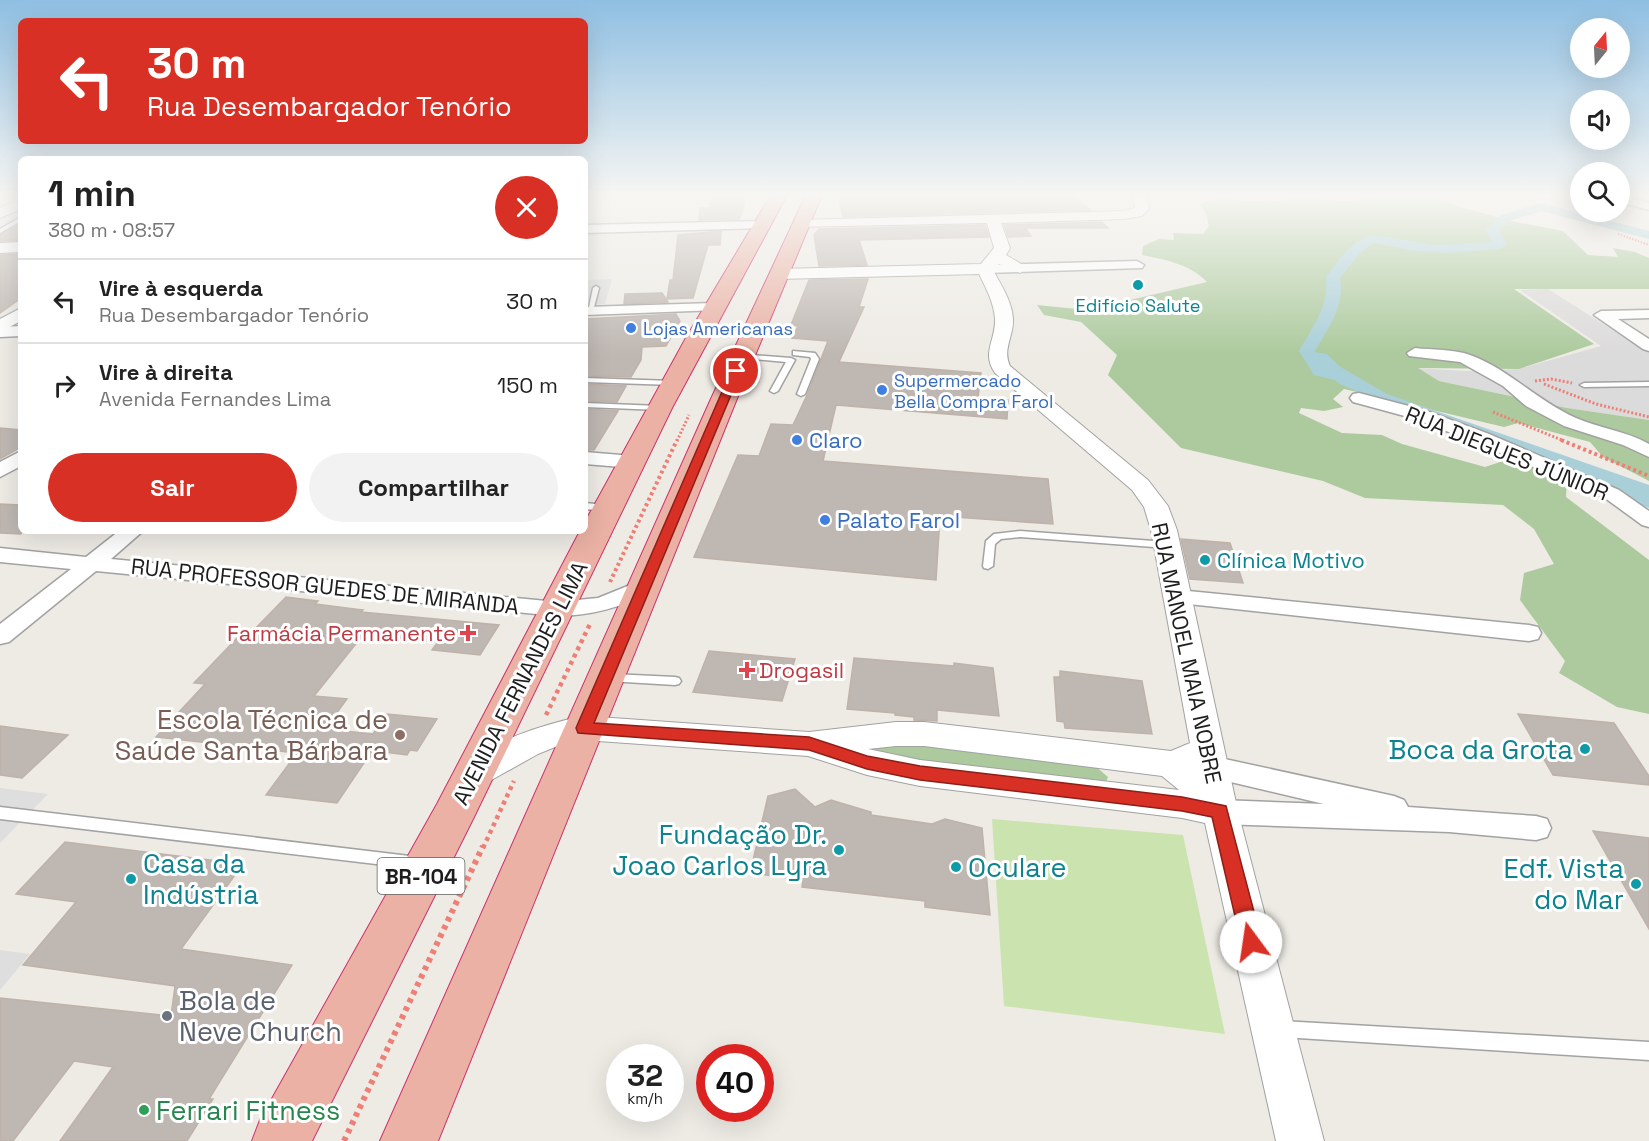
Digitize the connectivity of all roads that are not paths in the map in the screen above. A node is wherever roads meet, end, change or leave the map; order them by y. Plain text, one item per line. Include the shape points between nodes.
1 (748, 248) edge
2 (789, 248) edge
3 (999, 248) edge
4 (991, 263) junction
5 (1137, 265) dead end
6 (1020, 268) joint
7 (778, 274) junction
8 (596, 288) dead end
9 (714, 306) junction
10 (588, 308) edge
11 (588, 311) edge
12 (1649, 314) edge
13 (18, 315) edge
14 (0, 327) edge
15 (18, 331) edge
16 (0, 332) edge
17 (1649, 346) edge
18 (1415, 352) dead end
19 (744, 353) junction
20 (794, 356) junction
21 (588, 380) edge
22 (674, 383) junction
23 (1649, 384) edge
24 (1584, 385) road end
25 (774, 391) dead end
26 (801, 394) dead end
27 (1359, 398) dead end
28 (588, 405) edge
29 (660, 408) junction
30 (1649, 451) edge
31 (588, 458) edge
32 (18, 459) edge
33 (633, 462) junction
34 (0, 471) edge
35 (597, 507) edge
36 (1649, 521) edge
37 (128, 534) edge
38 (1167, 544) junction
39 (0, 555) edge
40 (93, 563) junction
41 (988, 566) dead end
42 (645, 586) junction
43 (1178, 597) junction
44 (577, 608) junction
45 (1529, 633) dead end
46 (0, 636) edge
47 (606, 677) junction
48 (675, 681) dead end
49 (584, 728) junction
50 (809, 744) junction
51 (1210, 757) junction
52 (1172, 764) junction
53 (474, 774) junction
54 (1220, 812) junction
55 (0, 813) edge
56 (1449, 820) junction
57 (1536, 828) dead end
58 (427, 864) junction
59 (1273, 1029) junction
60 (1649, 1051) edge
61 (280, 1141) edge
62 (409, 1141) edge
63 (1300, 1141) edge

1 - 9 highway, AVENIDA FERNANDES LIMA / BR-104
2 - 7 highway
3 - 4 street, RUA MANOEL MAIA NOBRE
4 - 6 street
4 - 7 street
4 - 38 street, RUA MANOEL MAIA NOBRE via 1004,322 996,354 1002,369 1140,485 1156,506
5 - 6 street
7 - 19 highway
8 - 10 lane
9 - 11 street
9 - 22 highway, AVENIDA FERNANDES LIMA / BR-104
12 - 17 street via 1601,315
13 - 14 street
15 - 16 street
18 - 30 street via 1464,358 1509,382 1532,402 1570,423 1630,441
19 - 20 lane
19 - 42 highway
20 - 25 lane
20 - 26 lane via 812,355 815,359
21 - 22 lane
22 - 29 highway, AVENIDA FERNANDES LIMA / BR-104
23 - 24 lane
27 - 36 street, RUA DIEGUES JÚNIOR via 1418,414 1482,438 1612,494
28 - 29 lane
29 - 33 highway, AVENIDA FERNANDES LIMA / BR-104
31 - 33 street
32 - 34 street
33 - 35 highway, AVENIDA FERNANDES LIMA / BR-104
35 - 44 highway, AVENIDA FERNANDES LIMA / BR-104
37 - 40 street
38 - 41 lane via 998,536 990,543
38 - 43 street, RUA MANOEL MAIA NOBRE
39 - 40 street, RUA PROFESSOR GUEDES DE MIRANDA
40 - 44 street, RUA PROFESSOR GUEDES DE MIRANDA
40 - 46 street
42 - 44 street, RUA PROFESSOR GUEDES DE MIRANDA via 621,599
42 - 47 highway
43 - 45 street
43 - 51 street, RUA MANOEL MAIA NOBRE
44 - 53 highway, AVENIDA FERNANDES LIMA / BR-104
47 - 48 lane
47 - 49 highway
49 - 50 street
49 - 53 street via 534,741
49 - 62 highway
50 - 52 street via 924,734
50 - 54 street via 912,772 1182,804
51 - 52 street
51 - 54 street, RUA MANOEL MAIA NOBRE
51 - 56 street
52 - 54 street, RUA MANOEL MAIA NOBRE via 1189,776
53 - 58 highway, AVENIDA FERNANDES LIMA / BR-104
54 - 56 street
54 - 59 street, RUA MANOEL MAIA NOBRE
55 - 58 lane
56 - 57 street
58 - 61 highway, AVENIDA FERNANDES LIMA / BR-104
59 - 60 lane
59 - 63 street, RUA MANOEL MAIA NOBRE

